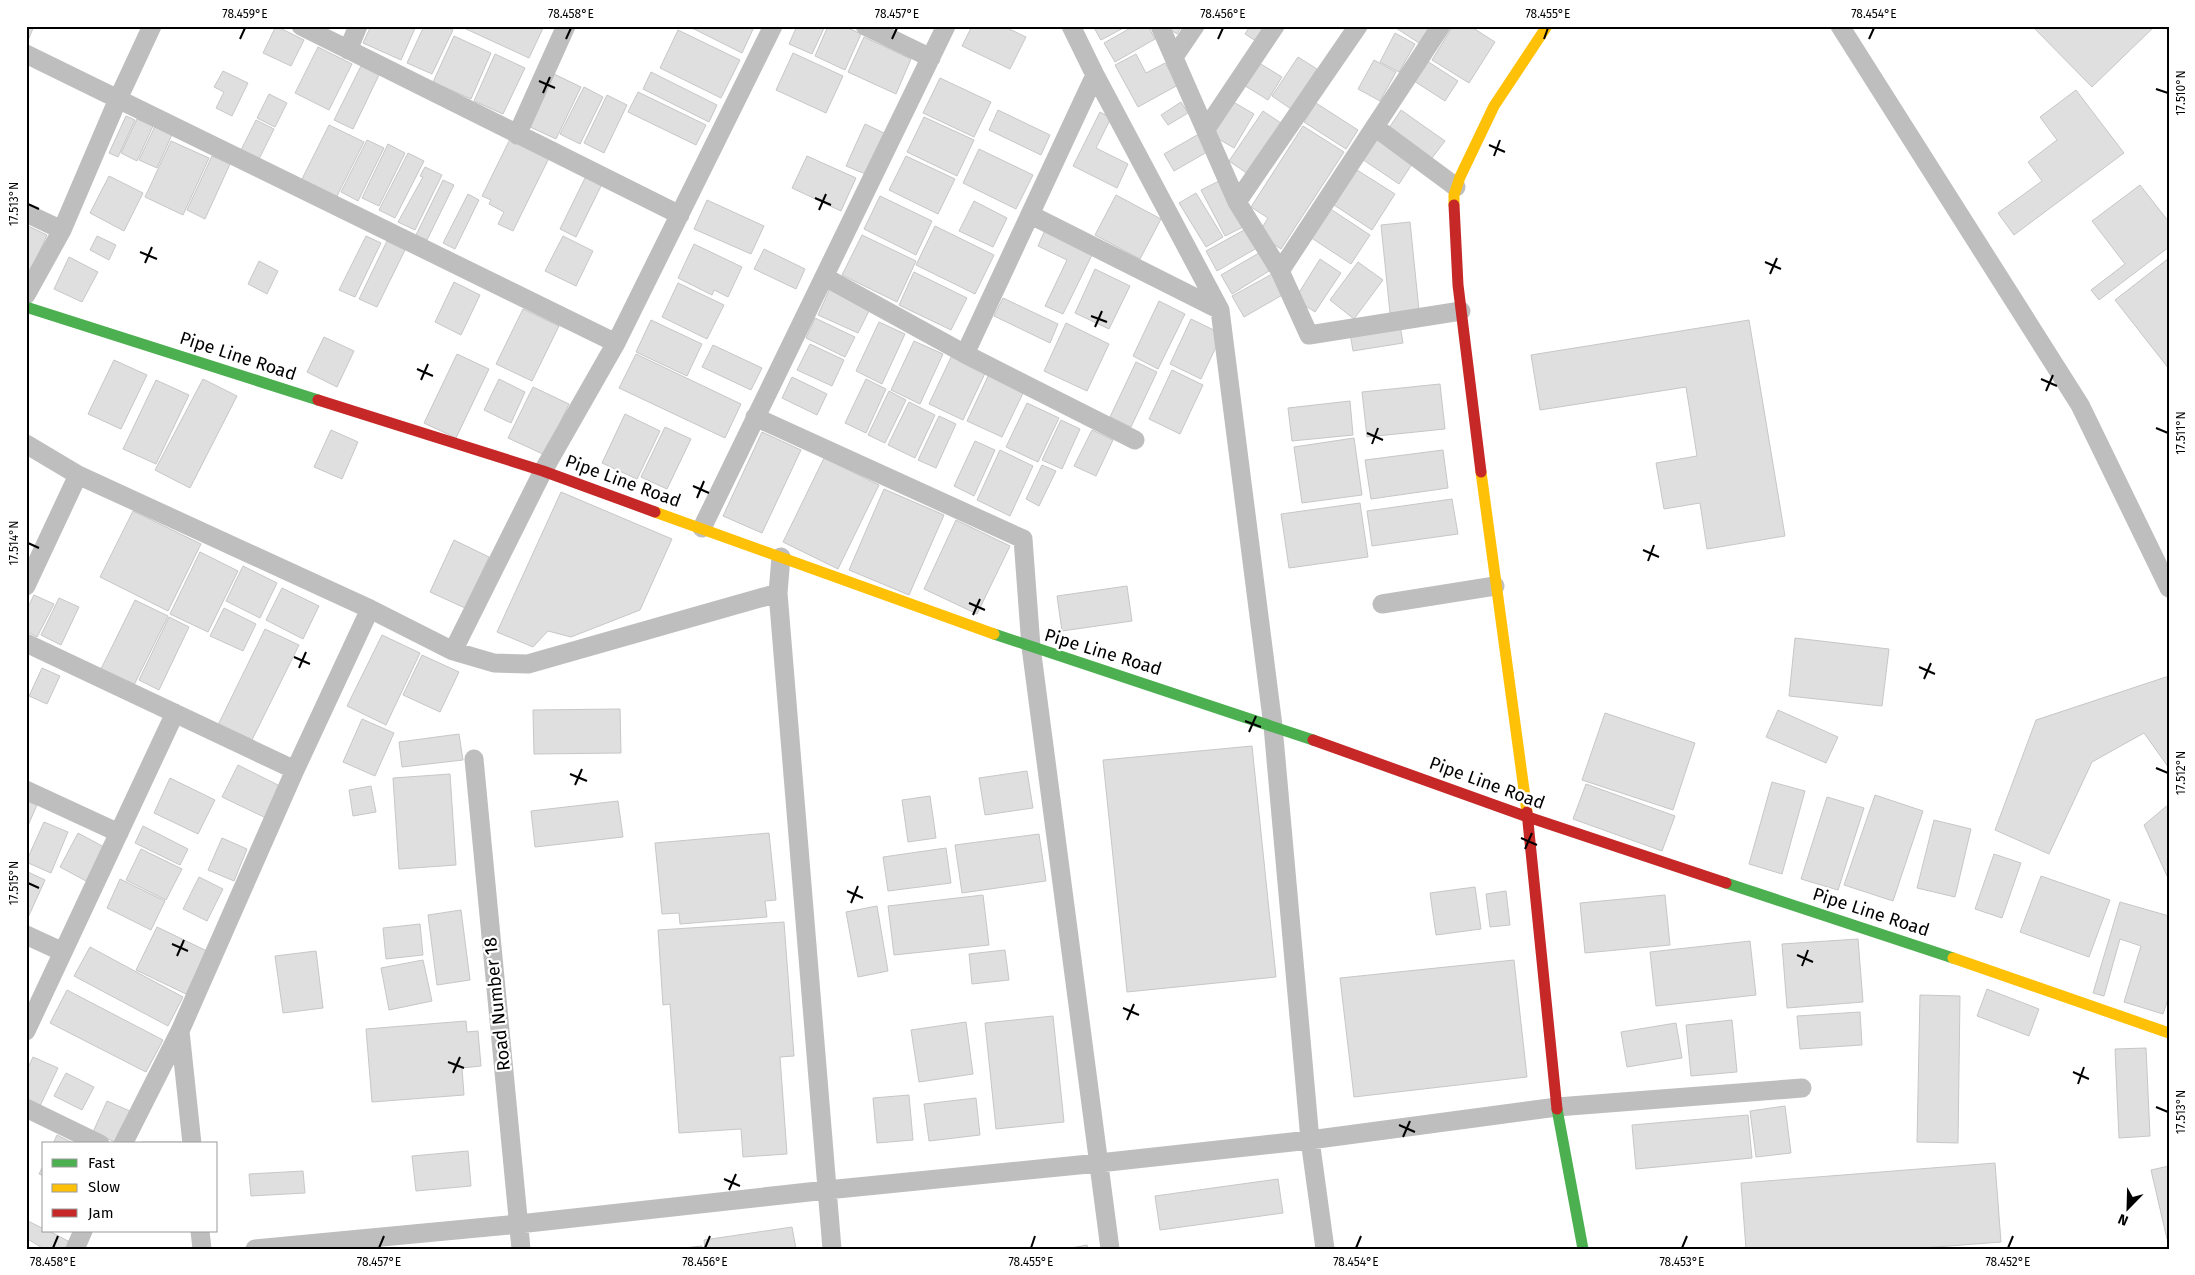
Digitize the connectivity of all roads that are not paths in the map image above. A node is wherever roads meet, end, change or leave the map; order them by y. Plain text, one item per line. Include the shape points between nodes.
1 (152, 26) edge
2 (301, 26) edge
3 (358, 26) edge
4 (566, 26) edge
5 (773, 26) edge
6 (865, 26) edge
7 (946, 26) edge
8 (1072, 26) edge
9 (1160, 26) edge
10 (1195, 26) edge
11 (1275, 26) edge
12 (1358, 26) edge
13 (1441, 26) edge
14 (1548, 26) edge
15 (1840, 26) edge
16 (348, 50) junction
17 (26, 54) edge
18 (1174, 57) junction
19 (931, 58) junction
20 (1095, 75) junction
21 (118, 99) junction
22 (1374, 127) junction
23 (1206, 129) junction
24 (517, 135) junction
25 (1456, 186) junction
26 (1238, 202) junction
27 (26, 213) edge
28 (680, 215) junction
29 (1031, 215) junction
30 (62, 230) junction
31 (1280, 271) junction
32 (825, 277) junction
33 (26, 295) edge
34 (26, 307) edge
35 (1220, 310) junction
36 (1461, 311) junction
37 (616, 343) junction
38 (964, 354) junction
39 (755, 417) junction
40 (1135, 440) dead end
41 (26, 444) edge
42 (543, 471) junction
43 (78, 475) junction
44 (702, 528) junction
45 (781, 557) junction
46 (26, 586) edge
47 (1495, 586) junction
48 (2169, 588) edge
49 (778, 593) junction
50 (1382, 604) dead end
51 (370, 609) junction
52 (26, 643) edge
53 (1031, 647) junction
54 (453, 651) junction
55 (176, 713) junction
56 (1273, 726) junction
57 (474, 759) dead end
58 (295, 770) junction
59 (26, 790) edge
60 (1528, 817) junction
61 (119, 833) junction
62 (26, 935) edge
63 (63, 952) junction
64 (26, 1030) edge
65 (180, 1031) junction
66 (2169, 1033) edge
67 (1802, 1088) dead end
68 (1557, 1107) junction
69 (26, 1108) edge
70 (1310, 1140) junction
71 (96, 1142) edge
72 (124, 1142) edge
73 (192, 1142) edge
74 (1099, 1163) junction
75 (827, 1190) junction
76 (519, 1224) junction
77 (83, 1232) edge
78 (200, 1232) edge
79 (75, 1249) edge
80 (202, 1249) edge
81 (256, 1249) edge
82 (520, 1249) edge
83 (832, 1249) edge
84 (1110, 1249) edge
85 (1325, 1249) edge
86 (1583, 1249) edge

1 - 21 street
2 - 16 street
3 - 16 street
4 - 24 street
5 - 28 street
6 - 19 street
7 - 19 street
8 - 20 street
9 - 18 street
10 - 18 street
11 - 23 street
12 - 26 street
13 - 22 street
14 - 25 street via 1494,106
15 - 48 street via 2080,405
16 - 24 street
17 - 21 street
18 - 23 street
19 - 32 street
20 - 29 street
20 - 35 street
21 - 30 street
21 - 37 street
22 - 25 street
22 - 31 street
23 - 26 street
24 - 28 street
25 - 36 street via 1455,228
26 - 31 street
27 - 30 street
28 - 37 street
29 - 35 street
29 - 38 street
30 - 33 street
31 - 36 street via 1309,335
32 - 38 street
32 - 39 street
34 - 42 street, Pipe Line Road
35 - 56 street
36 - 47 street
37 - 42 street
38 - 40 street
39 - 44 street
39 - 53 street via 1023,539
41 - 43 street
42 - 44 street, Pipe Line Road
42 - 54 street
43 - 46 street
43 - 51 street
44 - 45 street, Pipe Line Road
45 - 49 street
45 - 53 street, Pipe Line Road
47 - 50 street
47 - 60 street
49 - 54 street via 528,664 494,663
49 - 75 street
51 - 54 street
51 - 58 street
52 - 55 street
53 - 56 street, Pipe Line Road
53 - 74 street
55 - 58 street
55 - 61 street
56 - 60 street, Pipe Line Road
56 - 70 street
57 - 76 street, Road Number 18
58 - 65 street
59 - 61 street
60 - 66 street, Pipe Line Road
60 - 68 street
61 - 63 street
62 - 63 street
63 - 64 street
65 - 72 street
65 - 73 street
67 - 68 street
68 - 70 street
68 - 86 street
69 - 71 street
70 - 74 street
70 - 85 street
74 - 75 street
74 - 84 street
75 - 76 street
75 - 83 street
76 - 81 street
76 - 82 street, Road Number 18
77 - 79 street
78 - 80 street

